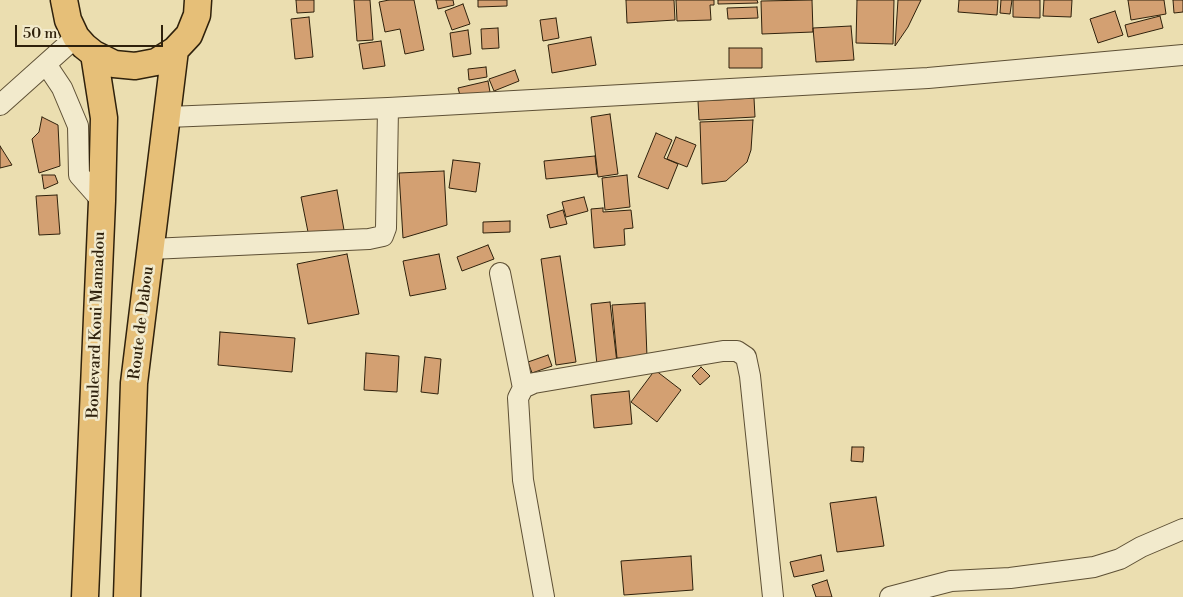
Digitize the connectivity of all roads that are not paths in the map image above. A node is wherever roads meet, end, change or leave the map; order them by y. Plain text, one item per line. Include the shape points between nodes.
1 (64, 0) edge
2 (198, 0) edge
3 (85, 46) junction
4 (175, 50) junction
5 (1183, 55) edge
6 (46, 64) junction
7 (0, 104) edge
8 (388, 108) junction
9 (168, 117) junction
10 (102, 202) junction
11 (151, 249) junction
12 (500, 273) dead end
13 (523, 388) junction
14 (1183, 529) edge
15 (85, 597) edge
16 (127, 597) edge
17 (544, 597) edge
18 (772, 597) edge
19 (890, 597) edge

1 - 3 main road, Boulevard Koui Mamadou via 68,20
2 - 4 main road via 197,15 189,35
3 - 4 main road via 114,64 135,66 156,62
3 - 6 street
3 - 10 main road, Boulevard Koui Mamadou via 104,118
4 - 9 main road, Route de Dabou
5 - 8 street via 928,78
6 - 7 street
6 - 10 street via 62,88 78,126 79,175
8 - 9 street
8 - 11 street via 386,228 383,236
9 - 11 main road, Route de Dabou
10 - 15 main road, Boulevard Koui Mamadou
11 - 16 main road, Route de Dabou via 134,383
12 - 13 street
13 - 17 street via 518,398 523,480
13 - 18 street via 534,383 723,351 737,351 746,357
14 - 19 street via 1120,559 1094,567 1010,578 951,581

